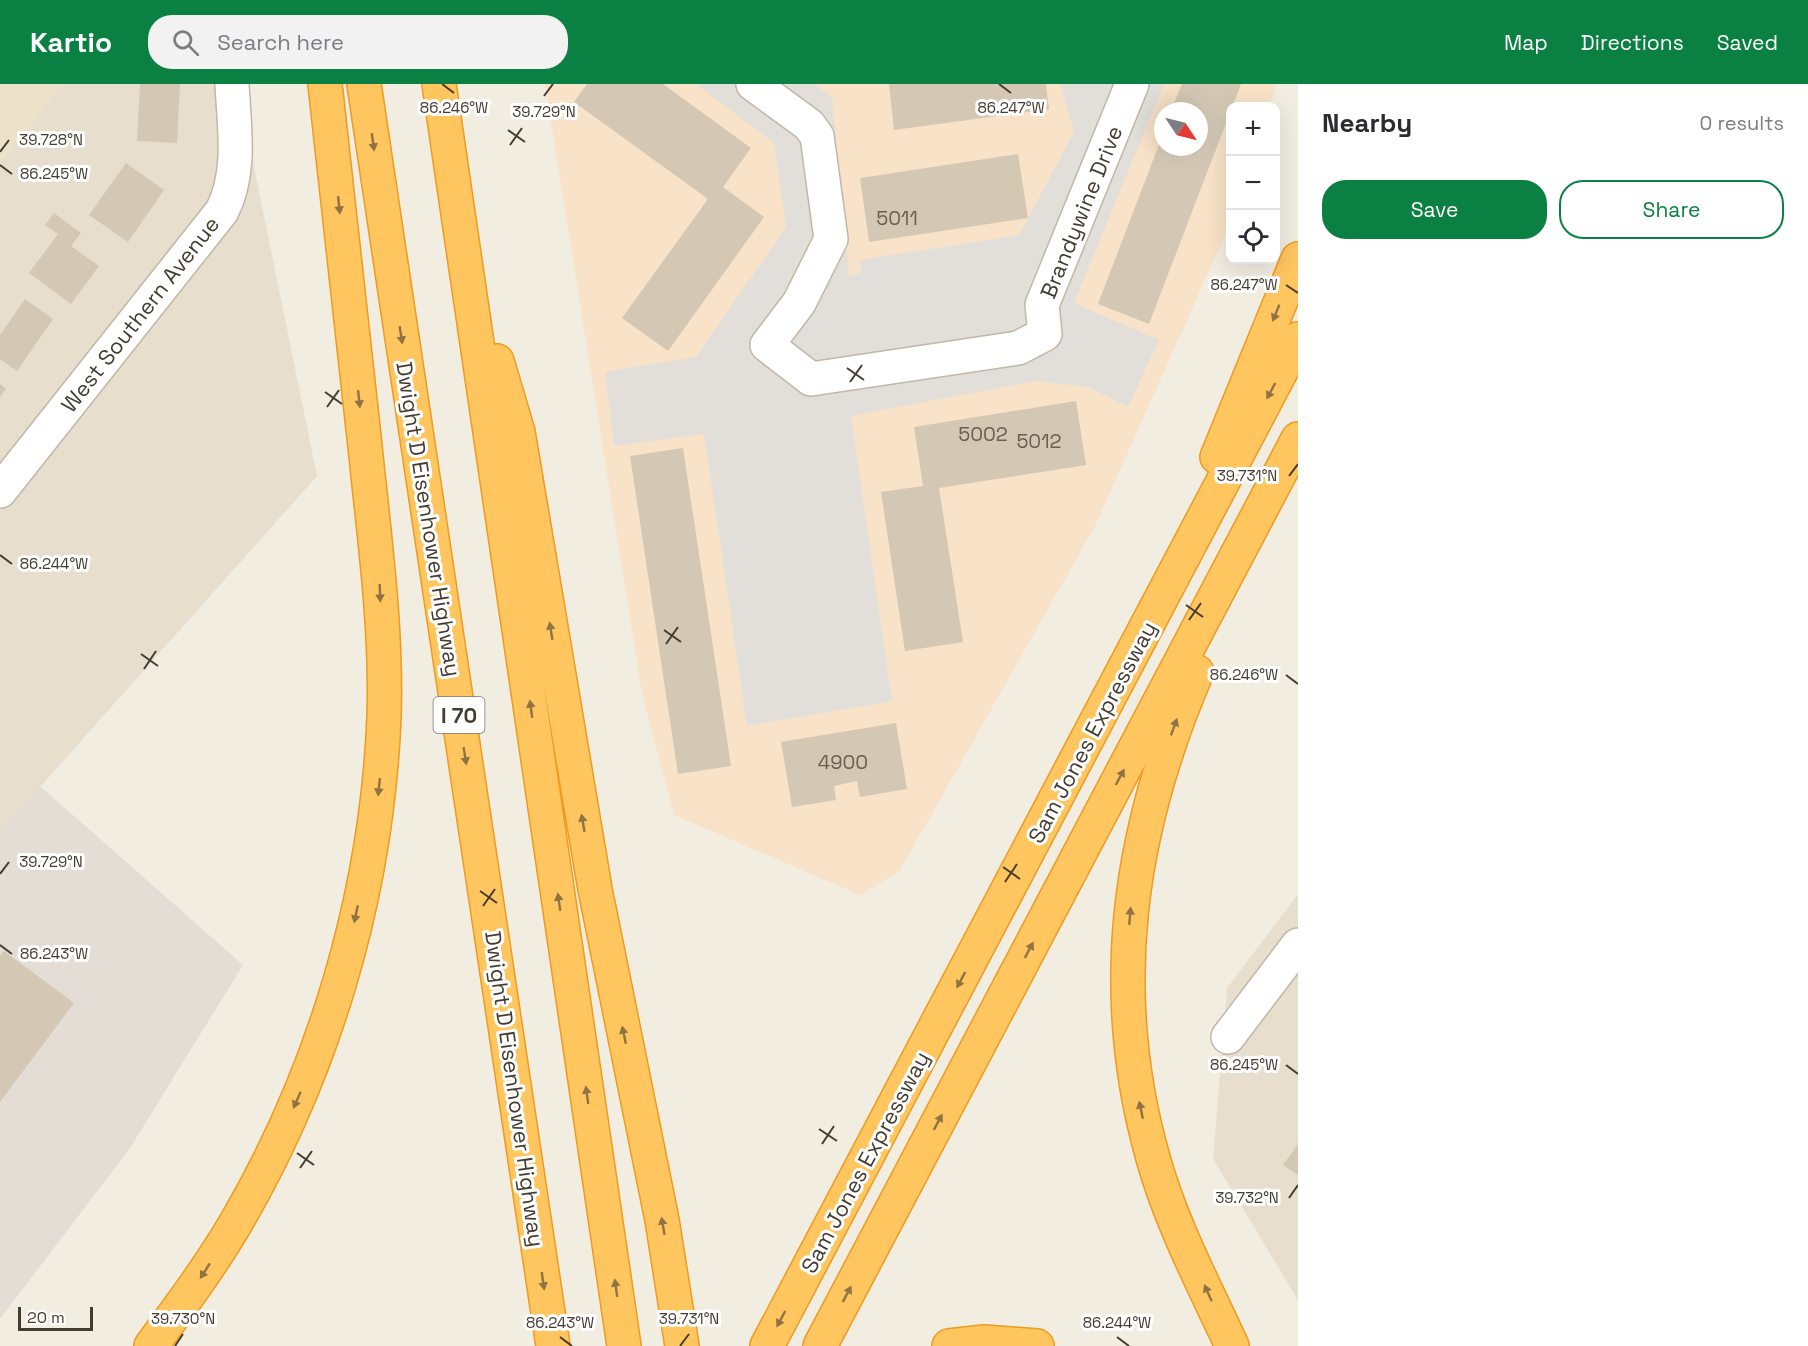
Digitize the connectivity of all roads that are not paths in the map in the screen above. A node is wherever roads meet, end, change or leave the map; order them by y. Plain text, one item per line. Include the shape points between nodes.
1 (232, 84) edge
2 (326, 84) edge
3 (364, 84) edge
4 (439, 84) edge
5 (753, 84) edge
6 (1132, 84) edge
7 (465, 258) junction
8 (1298, 259) edge
9 (1298, 339) edge
10 (1293, 448) edge
11 (0, 490) edge
12 (1164, 594) junction
13 (1298, 945) edge
14 (1228, 1037) dead end
15 (151, 1346) edge
16 (553, 1346) edge
17 (624, 1346) edge
18 (682, 1346) edge
19 (767, 1346) edge
20 (820, 1346) edge
21 (949, 1346) edge
22 (1037, 1346) edge
23 (1232, 1346) edge

1 - 11 street, West Southern Avenue via 234,169 222,211
2 -> 15 highway via 380,586 384,712 377,798 350,944 308,1075 234,1226
3 -> 16 highway, Dwight D Eisenhower Highway / I 70
4 - 7 highway
5 - 6 street, Brandywine Drive via 818,136 831,239 799,303 767,345 811,379 1018,348 1046,334 1042,305
17 -> 7 highway
18 -> 7 highway via 662,1220 595,889 518,432
8 -> 12 highway via 1236,404
9 -> 12 highway, Sam Jones Expressway
20 -> 10 highway, Sam Jones Expressway
23 -> 10 highway via 1181,1235 1153,1159 1129,1033 1127,948 1136,867 1160,768 1182,707
12 -> 19 highway, Sam Jones Expressway
13 - 14 street
21 - 22 highway via 984,1342

